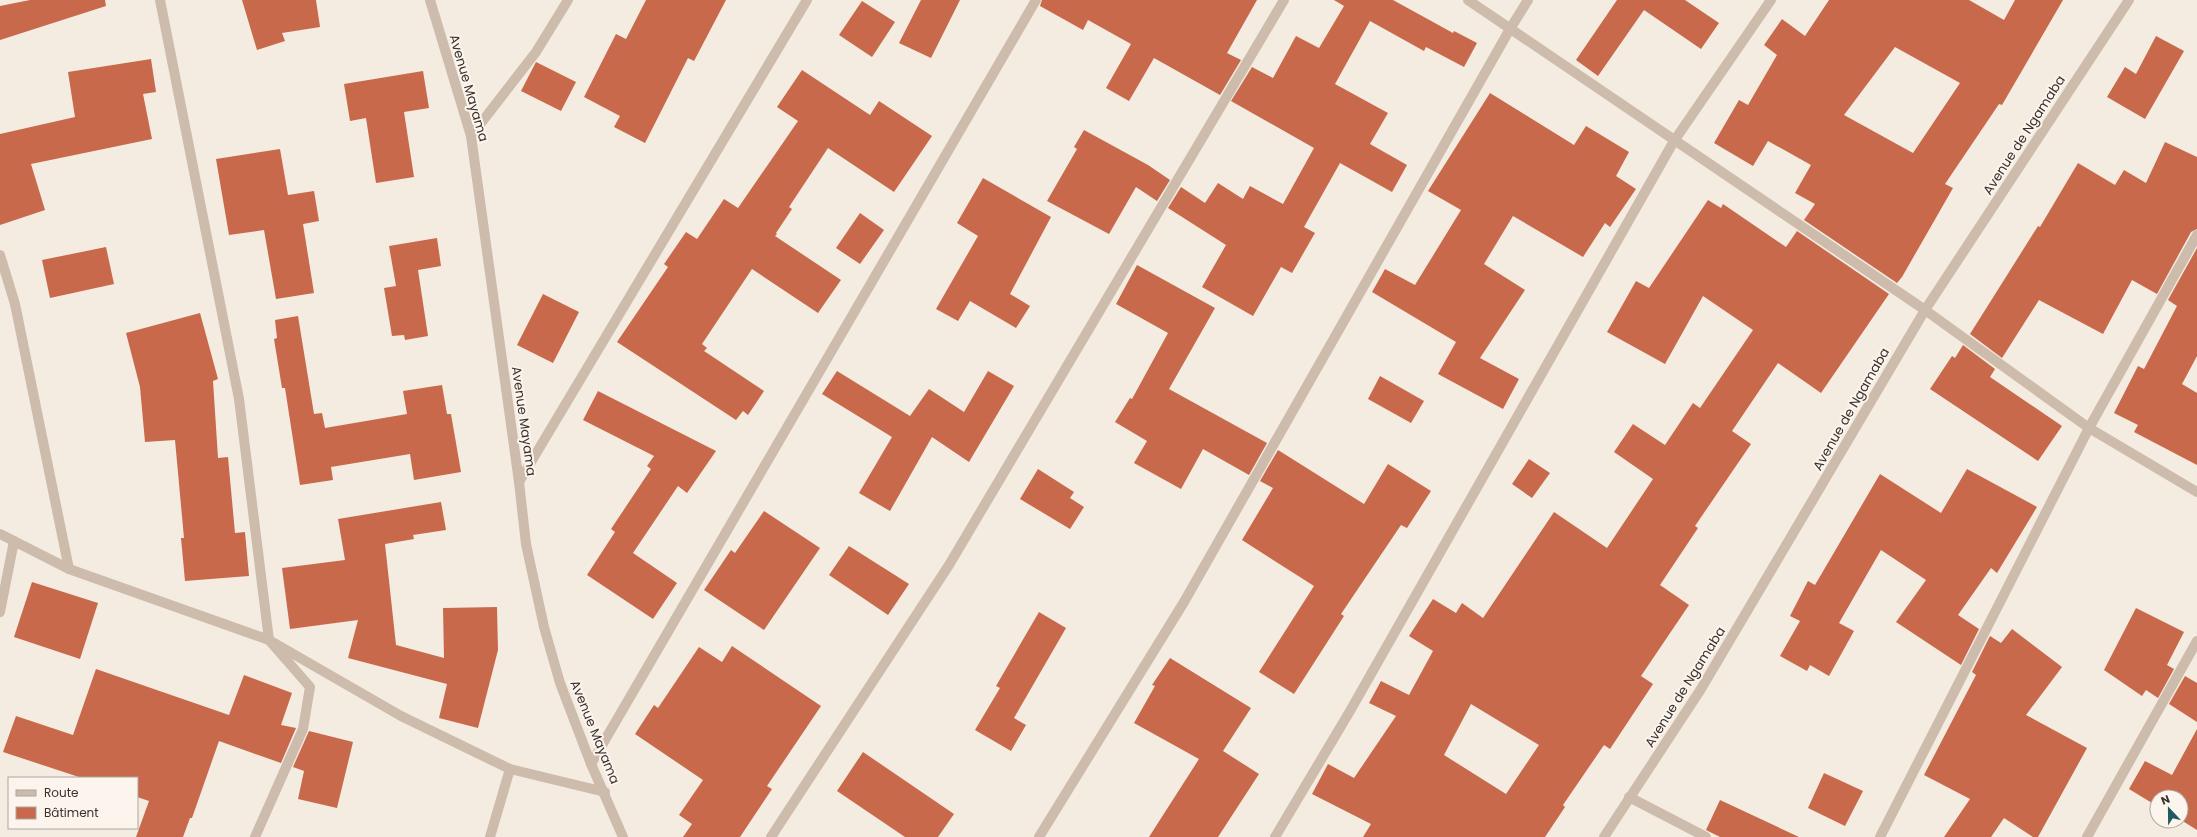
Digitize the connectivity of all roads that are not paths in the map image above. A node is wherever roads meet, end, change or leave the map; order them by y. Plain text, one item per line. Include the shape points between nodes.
1 (160, 0) edge
2 (430, 0) edge
3 (568, 0) edge
4 (807, 0) edge
5 (1036, 0) edge
6 (1284, 0) edge
7 (1468, 0) edge
8 (1528, 0) edge
9 (1771, 0) edge
10 (2129, 0) edge
11 (1510, 28) junction
12 (471, 136) junction
13 (1674, 141) junction
14 (2197, 234) edge
15 (0, 255) edge
16 (1925, 310) junction
17 (2089, 428) junction
18 (519, 482) junction
19 (2197, 492) edge
20 (0, 534) edge
21 (14, 541) junction
22 (69, 569) junction
23 (0, 612) edge
24 (269, 640) junction
25 (2197, 641) edge
26 (591, 764) junction
27 (510, 769) junction
28 (605, 792) junction
29 (1629, 797) junction
30 (255, 837) edge
31 (490, 837) edge
32 (623, 837) edge
33 (771, 837) edge
34 (1039, 837) edge
35 (1274, 837) edge
36 (1604, 837) edge
37 (1706, 837) edge
38 (1880, 837) edge
39 (2087, 837) edge

1 - 24 street via 239,399
2 - 12 street, Avenue Mayama
3 - 12 street via 536,52
4 - 18 street
5 - 26 street
6 - 33 street via 949,565
7 - 11 street
8 - 11 street
9 - 13 street
10 - 16 street, Avenue de Ngamaba
11 - 13 street
11 - 34 street via 1184,602
12 - 18 street, Avenue Mayama
13 - 16 street
13 - 35 street via 1354,704
14 - 17 street
15 - 22 street via 14,304
16 - 17 street
16 - 29 street, Avenue de Ngamaba via 1701,689
17 - 19 street
17 - 38 street
18 - 26 street, Avenue Mayama via 526,544 544,627 560,683
20 - 21 street
21 - 22 street
21 - 23 street
22 - 24 street
24 - 27 street via 401,716
24 - 30 street via 310,687 303,729
25 - 39 street
26 - 28 street, Avenue Mayama
27 - 28 street
27 - 31 street
28 - 32 street, Avenue Mayama
29 - 36 street, Avenue de Ngamaba
29 - 37 street

